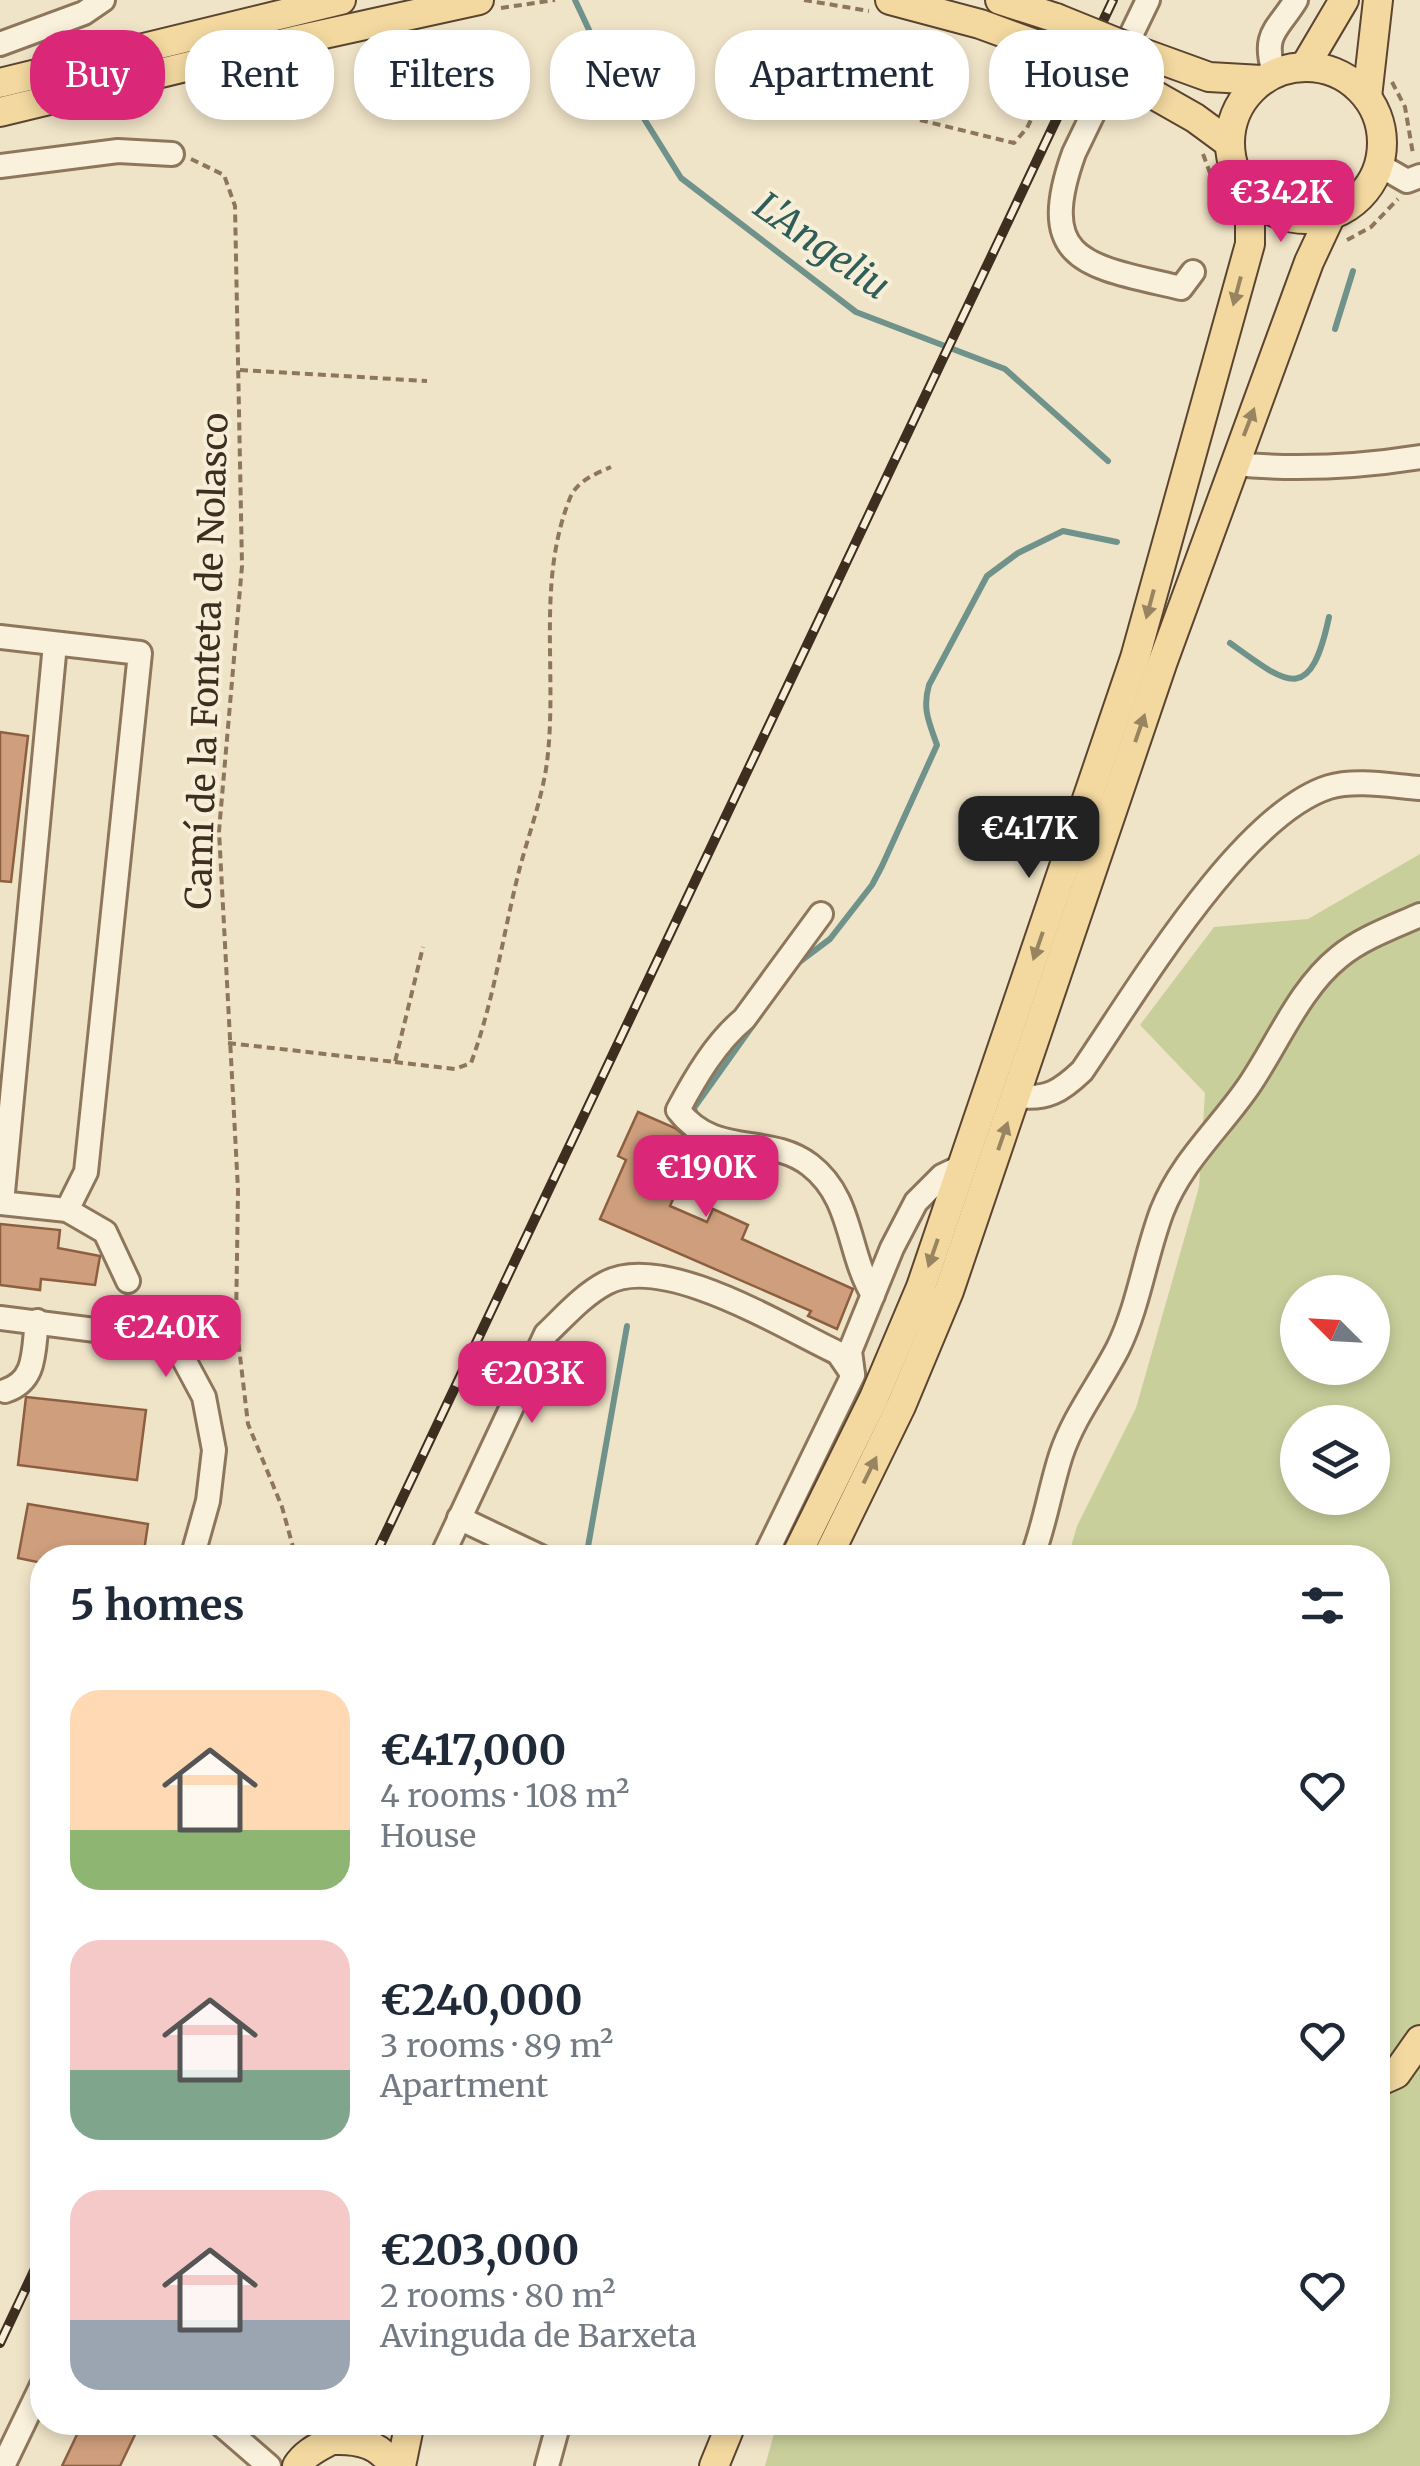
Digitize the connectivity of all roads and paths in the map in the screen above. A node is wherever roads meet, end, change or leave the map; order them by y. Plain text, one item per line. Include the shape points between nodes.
1 (103, 0) edge
2 (341, 0) edge
3 (479, 0) edge
4 (890, 0) edge
5 (1000, 0) edge
6 (1148, 0) edge
7 (1296, 0) edge
8 (1344, 0) edge
9 (1378, 0) edge
10 (0, 44) edge
11 (1305, 66) junction
12 (1268, 76) junction
13 (1390, 78) dead end
14 (0, 83) edge
15 (1367, 97) junction
16 (0, 112) edge
17 (920, 120) dead end
18 (1031, 120) edge
19 (1205, 124) junction
20 (1230, 143) junction
21 (172, 154) joint
22 (1379, 165) junction
23 (0, 166) edge
24 (1414, 178) edge
25 (1250, 195) junction
26 (1331, 215) junction
27 (1344, 242) dead end
28 (1250, 244) junction
29 (1193, 272) dead end
30 (240, 370) junction
31 (427, 380) dead end
32 (1420, 457) edge
33 (1234, 464) junction
34 (610, 467) dead end
35 (0, 637) edge
36 (55, 644) junction
37 (1420, 788) edge
38 (821, 914) dead end
39 (1420, 915) edge
40 (422, 947) dead end
41 (228, 1042) junction
42 (395, 1062) junction
43 (1017, 1096) junction
44 (963, 1166) junction
45 (1, 1203) edge
46 (68, 1210) junction
47 (128, 1281) dead end
48 (873, 1294) junction
49 (0, 1318) edge
50 (37, 1322) junction
51 (854, 1375) junction
52 (5, 1391) dead end
53 (874, 1398) junction
54 (460, 1518) junction
55 (196, 1545) edge
56 (292, 1545) edge
57 (446, 1545) edge
58 (492, 1545) edge
59 (770, 1545) edge
60 (801, 1545) edge
61 (832, 1545) edge
62 (1037, 1545) edge
63 (1420, 2040) edge
64 (1390, 2077) edge
65 (30, 2409) edge
66 (233, 2435) edge
67 (337, 2435) edge
68 (348, 2435) edge
69 (407, 2435) edge
70 (554, 2435) edge
71 (727, 2435) edge
72 (3, 2466) edge
73 (269, 2466) edge
74 (297, 2466) edge
75 (393, 2466) edge
76 (401, 2466) edge
77 (546, 2466) edge
78 (714, 2466) edge

1 - 10 street
2 - 14 main road
3 - 16 main road
4 - 19 main road, bridge via 1043,46 1128,80
5 - 12 main road, bridge via 1209,78
6 - 29 street via 1074,153 1060,216 1065,242 1081,258 1181,288
7 - 12 street via 1272,31
8 - 11 main road
9 - 15 main road
11 - 12 main road
11 - 15 main road via 1350,80
12 - 20 main road via 1244,97
13 - 24 path via 1405,107
15 - 22 main road via 1378,118
17 - 18 path via 1014,143
19 - 20 main road
19 - 28 path via 1200,145 1232,239
20 - 25 main road
21 - 23 street via 118,151
21 - 30 path, Camí de la Fonteta de Nolasco via 224,176 234,206
22 - 24 street
22 - 26 main road via 1352,204
24 - 27 path via 1371,227
25 - 26 main road via 1287,217
25 - 28 main road
33 -> 26 main road
28 -> 44 main road via 1135,658
30 - 31 path
30 - 41 path, Camí de la Fonteta de Nolasco via 242,566 219,831
32 - 33 street via 1360,467
43 -> 33 main road
34 - 42 path via 572,493 563,520 548,624 547,764 472,1064 455,1069
35 - 36 street
36 - 45 street
36 - 46 street via 140,653 86,1172
37 - 43 street via 1330,787 1296,803 1211,885 1082,1071 1058,1093
38 - 48 street via 678,1110 690,1126 734,1145 793,1154 812,1166 845,1209 860,1274
39 - 62 street via 1340,955 1318,978 1246,1090 1178,1178 1118,1348 1061,1455
40 - 42 path
41 - 42 path
41 - 56 path, Camí de la Fonteta de Nolasco via 238,1190 236,1322 248,1424
61 -> 43 main road via 949,1291
44 - 48 street via 916,1202
44 -> 53 main road
45 - 46 street
46 - 47 street via 105,1232
48 - 51 street via 850,1351
49 - 50 street
50 - 52 street via 27,1379
50 - 55 street via 150,1336 182,1356 204,1397 214,1450
51 - 53 street
51 - 54 street via 838,1353 691,1283 651,1274 608,1281 546,1334
51 - 59 street
53 - 60 main road
54 - 57 street
54 - 58 street
63 - 64 main road
65 - 72 street
66 - 73 street
67 - 74 main road
68 - 75 main road
69 - 76 main road
70 - 77 street
71 - 78 main road

